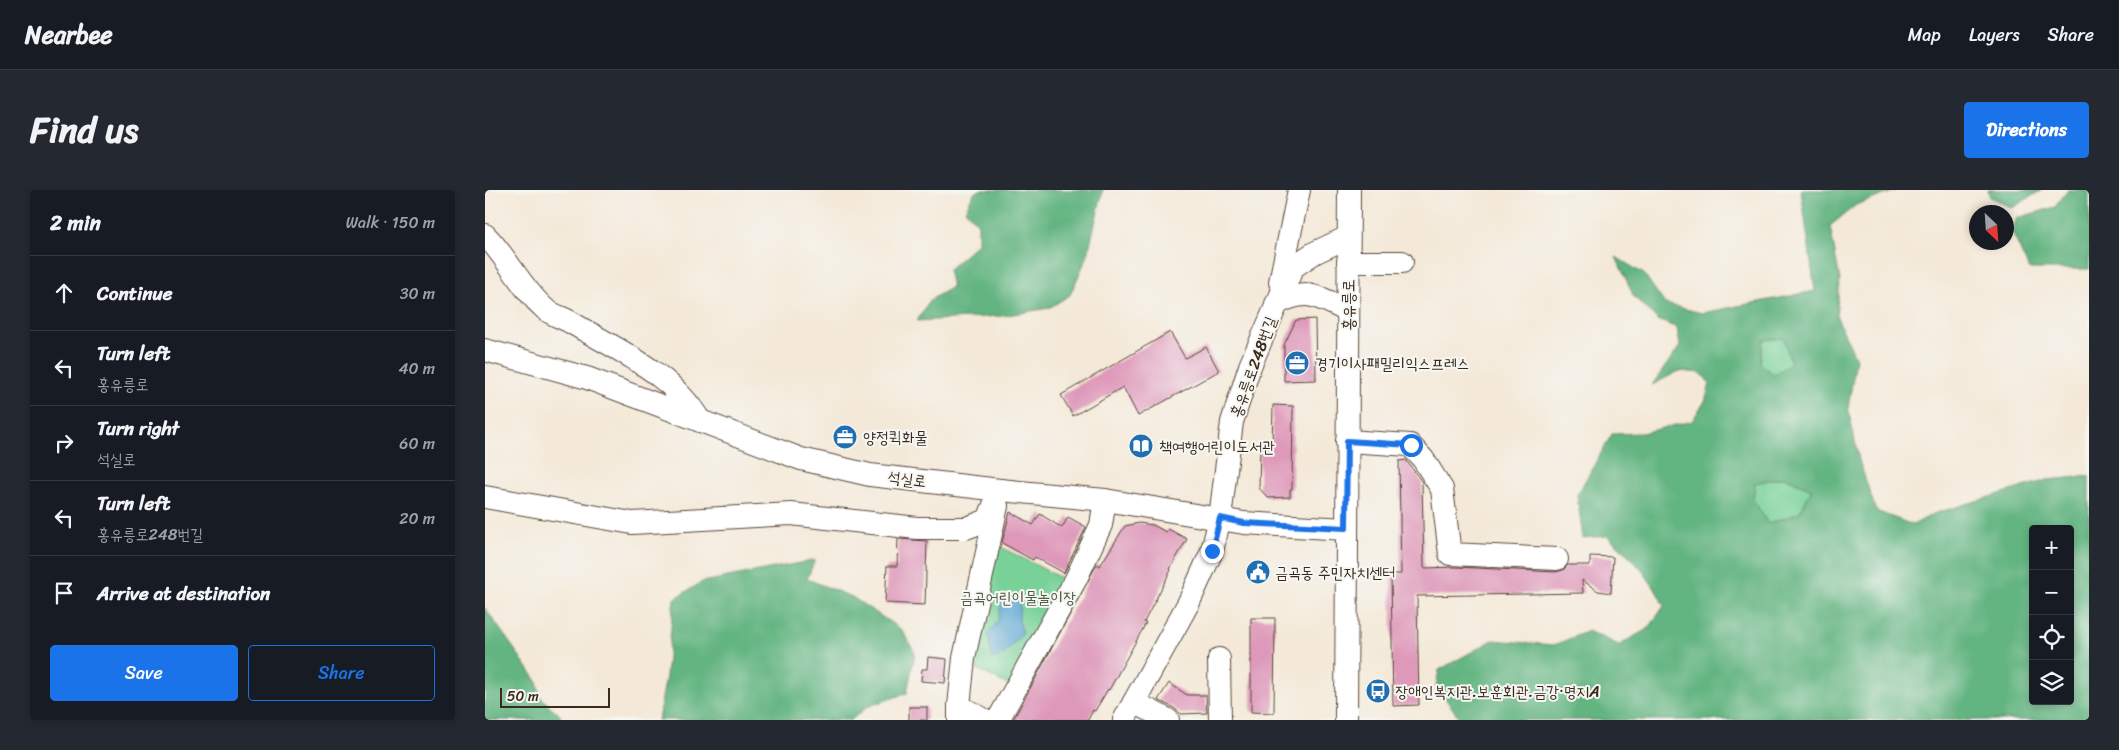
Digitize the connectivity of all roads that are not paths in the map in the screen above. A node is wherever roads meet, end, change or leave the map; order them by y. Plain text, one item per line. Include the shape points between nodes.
1 (1299, 190) edge
2 (1349, 190) edge
3 (485, 235) edge
4 (1348, 238) junction
5 (1348, 262) junction
6 (1402, 262) dead end
7 (1276, 304) junction
8 (1348, 311) junction
9 (485, 350) edge
10 (700, 422) junction
11 (1347, 441) junction
12 (1000, 490) junction
13 (485, 497) edge
14 (1105, 500) junction
15 (1220, 518) junction
16 (1346, 528) junction
17 (1557, 559) dead end
18 (1219, 659) dead end
19 (1129, 711) edge
20 (959, 713) edge
21 (985, 720) edge
22 (998, 720) edge
23 (1168, 720) edge
24 (1220, 720) edge
25 (1346, 720) edge

1 - 7 street
2 - 4 street, 홍유릉로
3 - 10 street via 523,286 547,310 651,368 693,408
4 - 5 street, 홍유릉로
4 - 7 street, 홍유릉로248번길 via 1293,267
5 - 6 street
5 - 8 street, 홍유릉로
7 - 8 street via 1293,295 1315,295
7 - 15 street, 홍유릉로248번길 via 1250,366 1232,422
8 - 11 street, 홍유릉로
9 - 10 street, 석실로 via 587,378
10 - 12 street, 석실로 via 801,459 870,475
11 - 16 street, 홍유릉로
11 - 17 street via 1411,445 1442,489 1450,554
12 - 13 street via 988,520 966,528 917,528 791,514 632,523
12 - 14 street, 석실로
12 - 20 street via 964,658
14 - 15 street, 석실로
14 - 22 street via 1101,525 1076,579
15 - 16 street, 석실로 via 1244,523
15 - 19 street, 홍유릉로248번길 via 1212,551 1189,602
16 - 25 street, 홍유릉로
18 - 24 street
19 - 23 street
20 - 21 street

